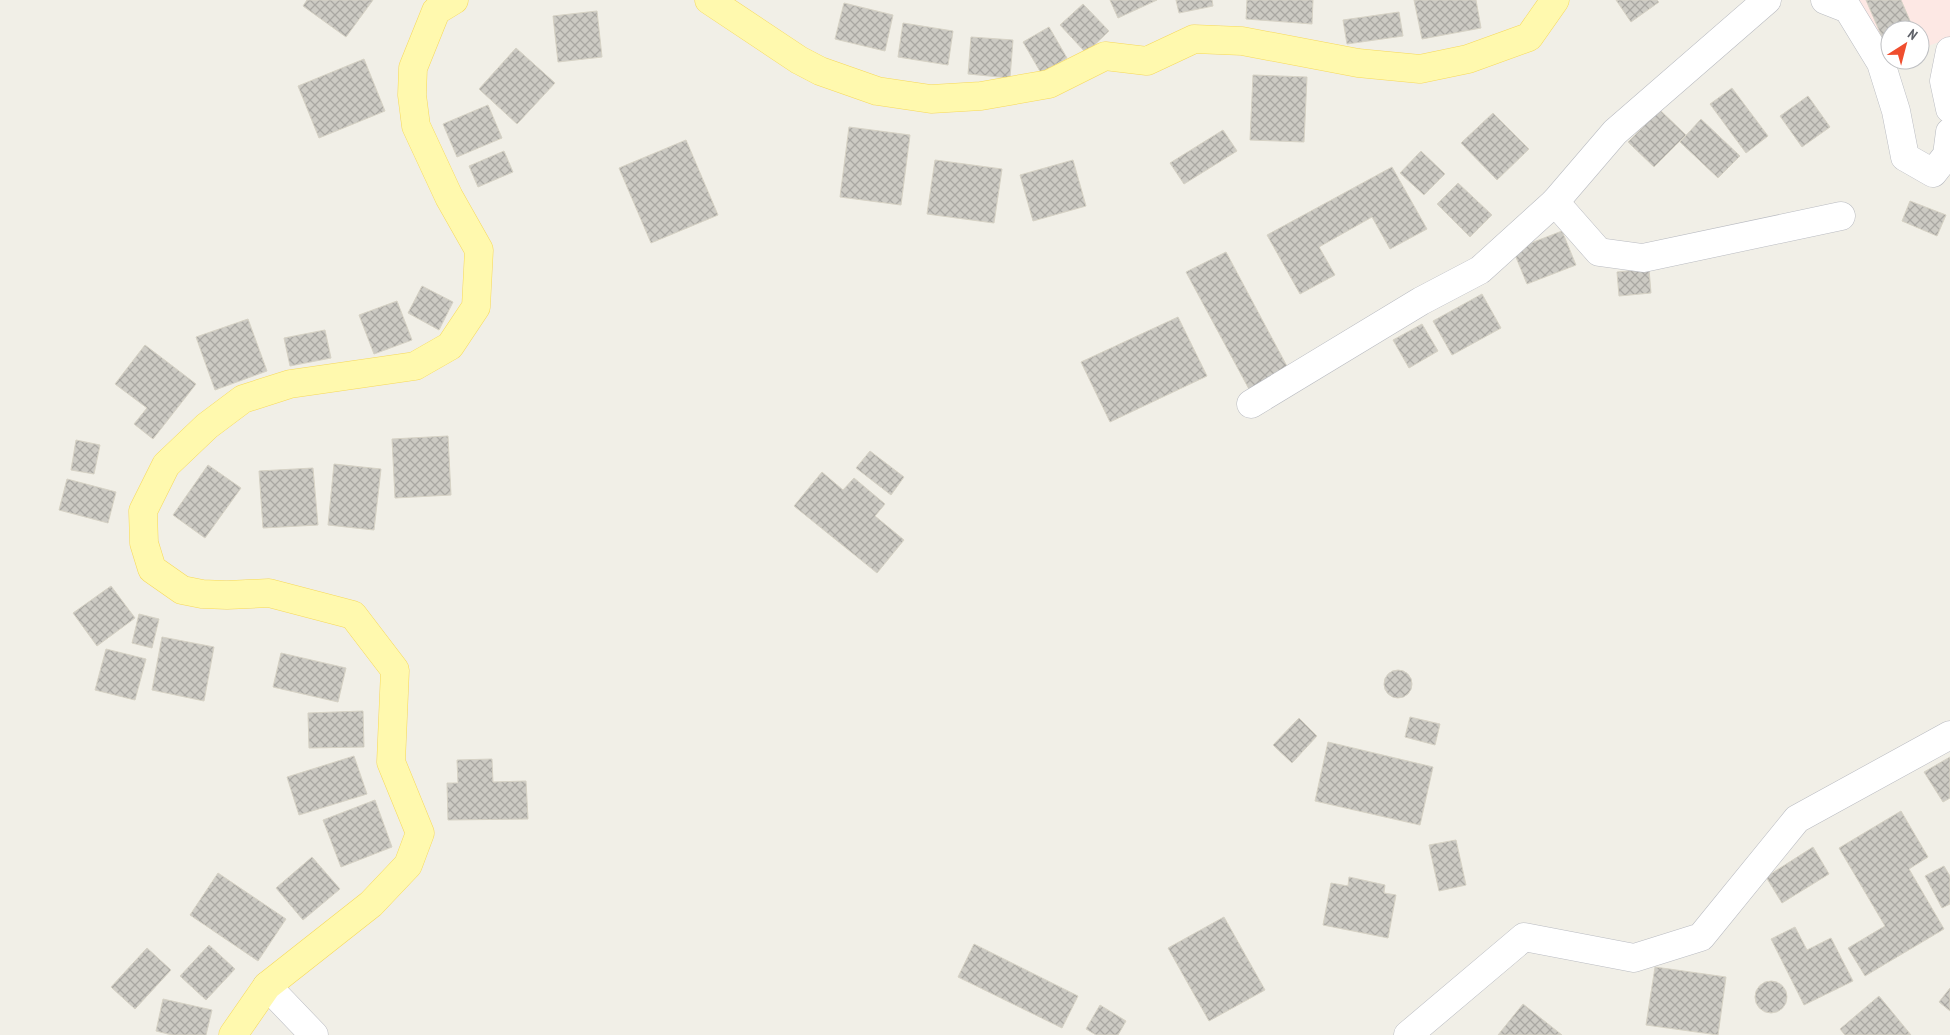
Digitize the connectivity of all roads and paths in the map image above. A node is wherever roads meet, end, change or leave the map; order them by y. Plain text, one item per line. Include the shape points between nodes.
1 (454, 0) edge
2 (709, 0) edge
3 (1555, 0) edge
4 (1767, 0) edge
5 (1825, 0) edge
6 (1950, 51) edge
7 (1950, 109) edge
8 (1950, 132) edge
9 (1555, 202) junction
10 (1841, 216) dead end
11 (1251, 404) dead end
12 (1950, 735) edge
13 (267, 986) junction
14 (234, 1035) edge
15 (314, 1035) edge
16 (1408, 1035) edge

1 - 13 main road via 436,11 412,68 412,96 416,126 449,197 479,250 476,307 450,346 415,366 290,384 243,399 207,426 166,465 143,511 144,542 152,569 182,590 227,595 269,593 354,615 395,670 391,762 420,833 408,865 371,904
2 - 3 main road via 820,71 877,91 931,99 981,96 1048,84 1105,56 1147,61 1194,38 1242,41 1358,63 1420,69 1468,59 1530,37
4 - 9 street via 1615,132
5 - 8 street via 1848,9 1881,63 1905,157 1933,173 1947,155
6 - 7 street via 1944,81
9 - 10 street via 1599,252 1644,258
9 - 11 street via 1480,270 1421,301
12 - 16 street via 1797,819 1701,937 1634,958 1524,937
13 - 14 main road
13 - 15 street

